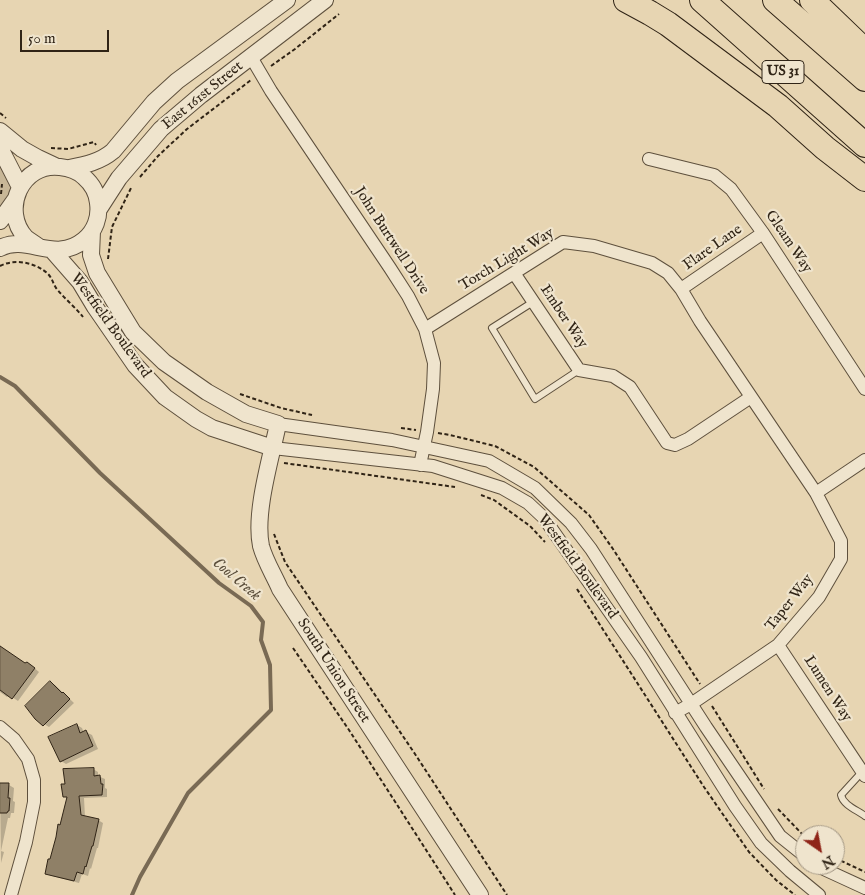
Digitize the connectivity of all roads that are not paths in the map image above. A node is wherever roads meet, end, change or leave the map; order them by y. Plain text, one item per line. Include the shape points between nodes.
1 (287, 0) edge
2 (325, 0) edge
3 (626, 0) edge
4 (702, 0) edge
5 (776, 0) edge
6 (812, 0) edge
7 (865, 51) edge
8 (250, 57) junction
9 (865, 79) edge
10 (3, 125) edge
11 (865, 145) edge
12 (0, 148) edge
13 (649, 159) dead end
14 (62, 167) junction
15 (865, 179) edge
16 (18, 194) junction
17 (99, 210) junction
18 (0, 221) edge
19 (92, 231) junction
20 (763, 233) junction
21 (0, 248) edge
22 (45, 249) junction
23 (514, 273) junction
24 (682, 289) junction
25 (533, 302) junction
26 (425, 329) junction
27 (579, 370) junction
28 (865, 389) edge
29 (751, 397) junction
30 (278, 424) junction
31 (424, 447) junction
32 (272, 454) junction
33 (865, 460) edge
34 (420, 465) junction
35 (816, 493) junction
36 (778, 645) junction
37 (692, 704) junction
38 (675, 713) junction
39 (0, 727) edge
40 (863, 774) edge
41 (865, 816) edge
42 (795, 848) edge
43 (837, 875) edge
44 (865, 888) edge
45 (11, 895) edge
46 (480, 895) edge
47 (819, 895) edge

1 - 14 street, East 161st Street via 177,81 107,156 91,163
2 - 8 street, East 161st Street
3 - 15 highway via 668,24 778,106
4 - 11 highway, US 31
5 - 9 highway
6 - 7 highway
8 - 17 street, East 161st Street via 161,129 119,178
8 - 26 street, John Burtwell Drive via 390,268
10 - 14 street via 22,148
12 - 16 street
13 - 20 street, Gleam Way via 714,175 731,189
14 - 16 street via 41,169 29,176
14 - 17 street via 81,174 91,183
16 - 18 street
16 - 22 street via 15,214 19,228 27,239
17 - 19 street
19 - 22 street via 75,246 64,250
19 - 30 street, Westfield Boulevard via 91,255 97,274 133,332 164,362 208,392 246,414
20 - 24 street, Flare Lane
20 - 28 street, Gleam Way
21 - 22 street via 14,245
22 - 32 street, Westfield Boulevard via 80,282 134,365 165,397 212,428
23 - 24 street, Torch Light Way via 563,242 594,246 652,263 668,273
23 - 25 street, Ember Way
23 - 26 street, Torch Light Way
24 - 29 street, Torch Light Way
25 - 27 street, Ember Way
25 - 27 lane via 492,328 535,399
26 - 31 street, John Burtwell Drive via 434,363
27 - 29 street, Ember Way via 613,376 630,387 667,443 675,445
29 - 35 street, Taper Way
30 - 31 street, Westfield Boulevard
30 - 32 street, South Union Street
31 - 34 street, John Burtwell Drive
31 - 37 street, Westfield Boulevard via 489,461 536,488 571,523 591,549
32 - 34 street, Westfield Boulevard
32 - 46 street, South Union Street via 260,520 261,546 280,588
33 - 35 street
34 - 38 street, Westfield Boulevard via 433,466 502,488 528,503 544,518
35 - 36 street, Taper Way via 841,541 841,559 819,597
36 - 37 street, Taper Way
36 - 40 street, Lumen Way
37 - 38 street, Taper Way
37 - 42 street, Westfield Boulevard via 780,836
38 - 47 street, Westfield Boulevard via 761,843
39 - 45 street via 14,739 28,759 34,780 34,802 26,842
40 - 41 lane via 841,795 844,802
43 - 44 street

